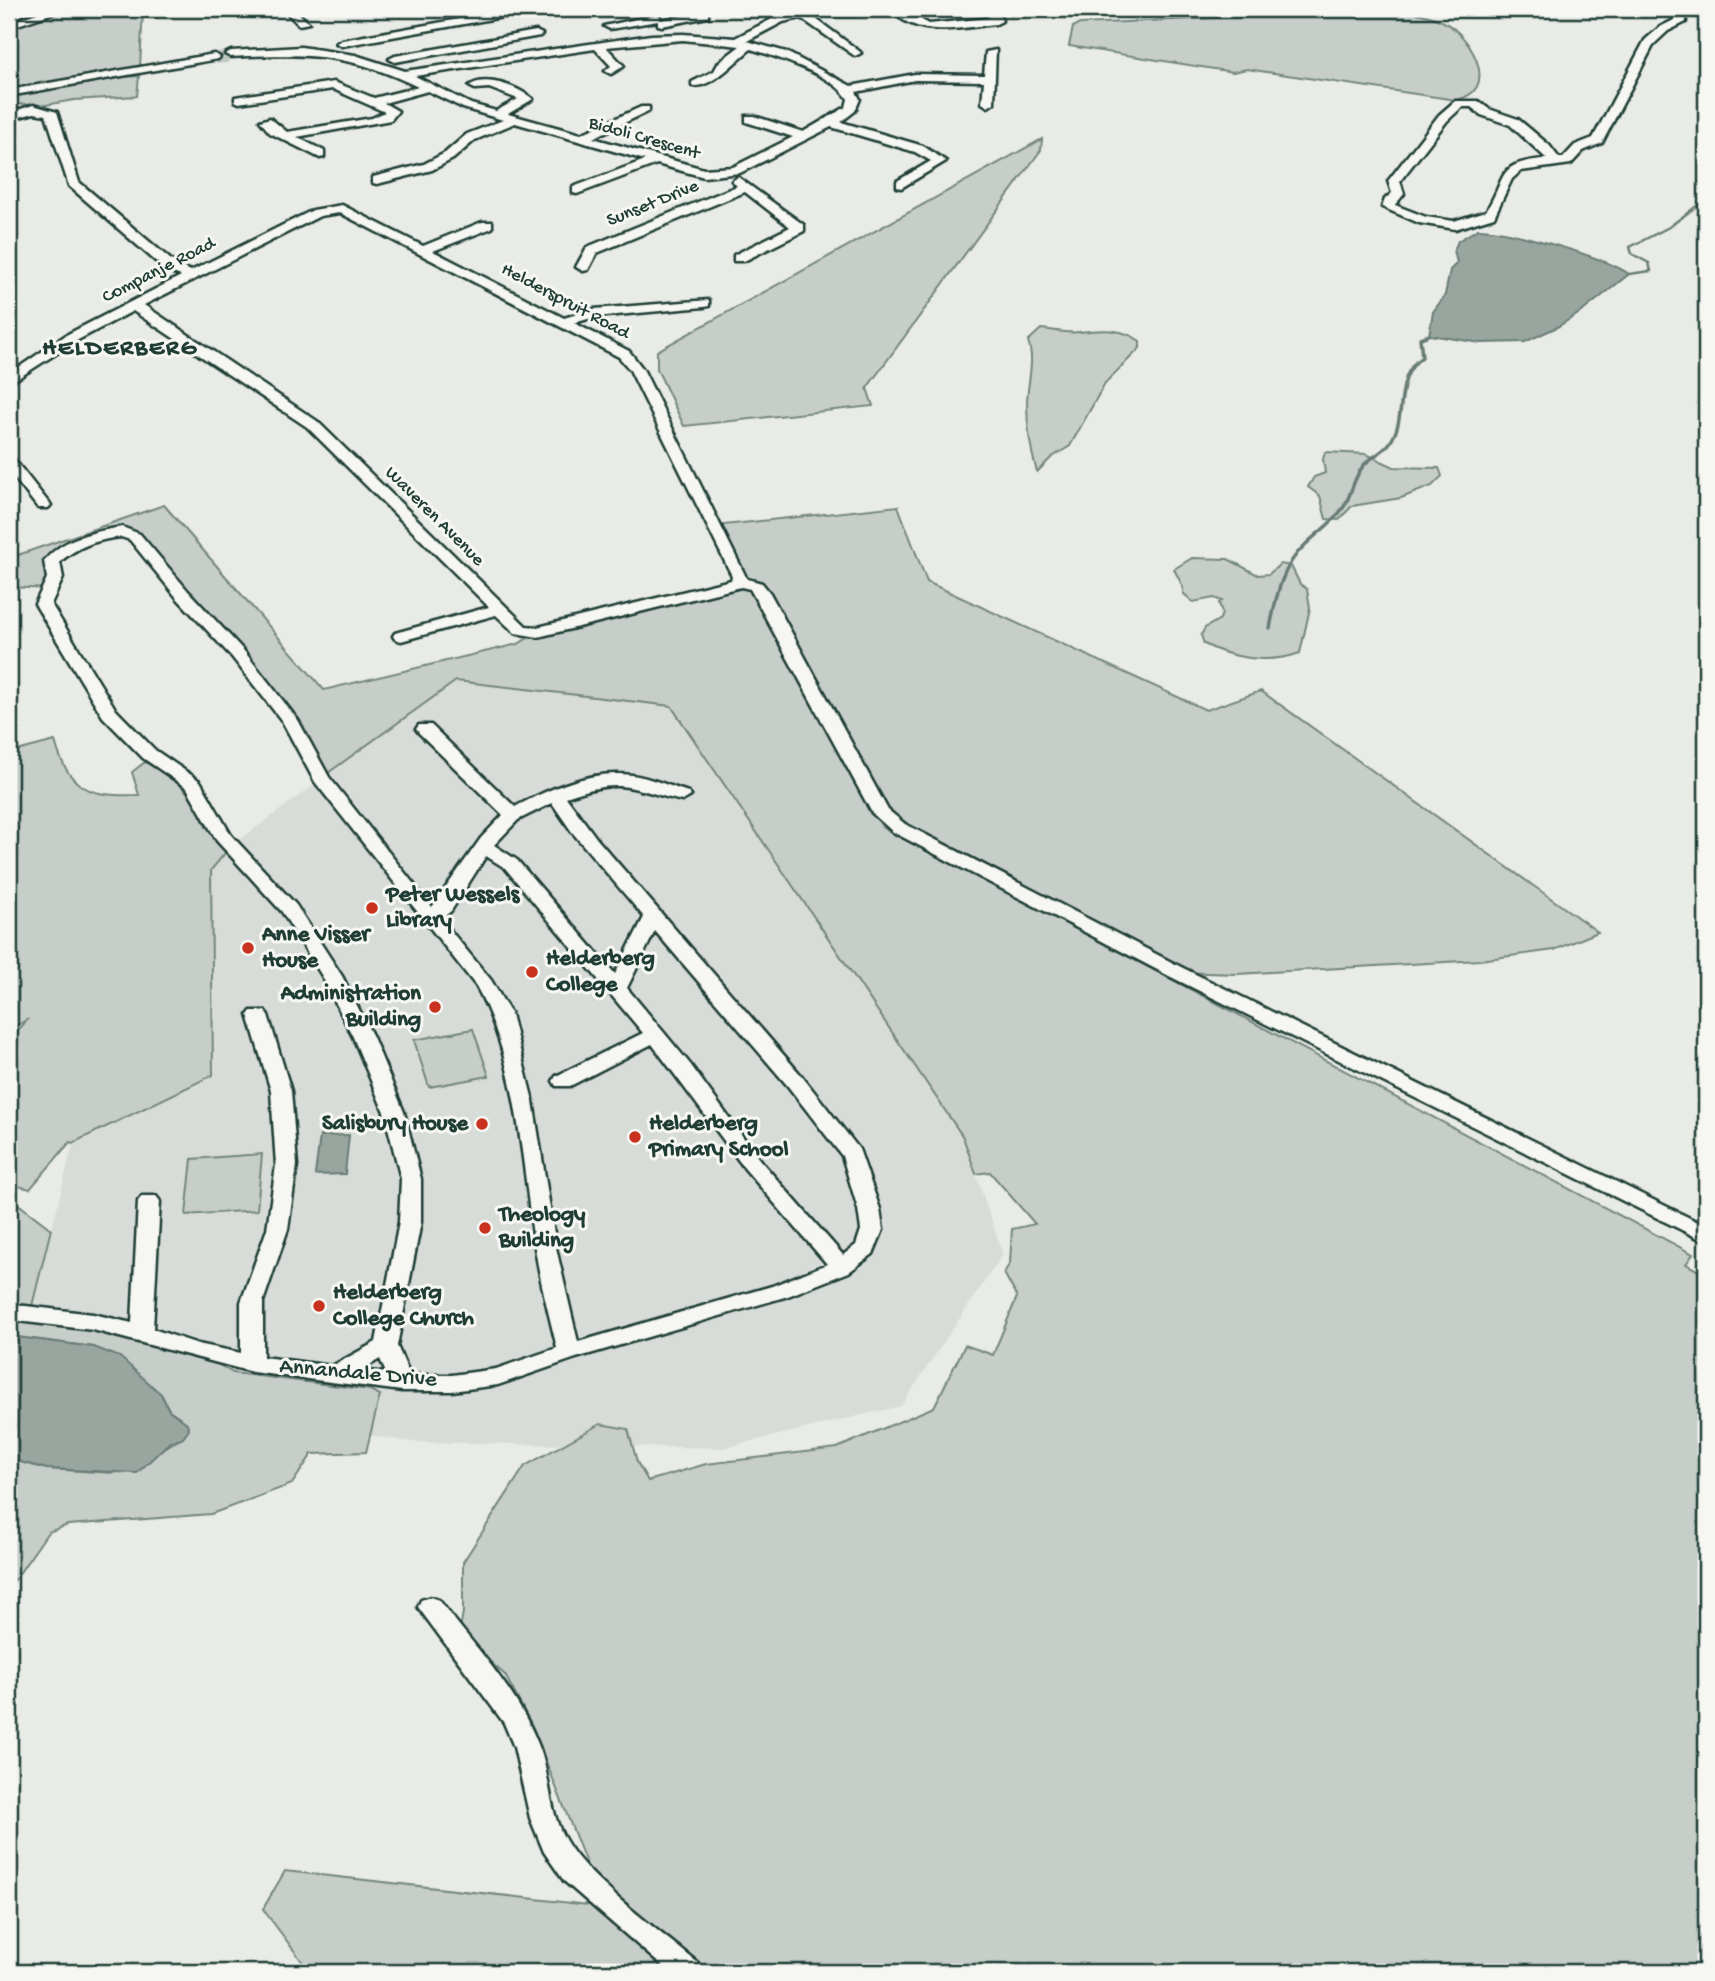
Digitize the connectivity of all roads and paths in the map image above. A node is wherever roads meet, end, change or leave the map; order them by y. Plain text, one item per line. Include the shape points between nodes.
1 (31, 9) edge
2 (60, 9) edge
3 (288, 9) edge
4 (644, 9) edge
5 (828, 9) edge
6 (869, 9) edge
7 (895, 9) edge
8 (982, 9) edge
9 (1680, 9) edge
10 (798, 11) edge
11 (510, 13) dead end
12 (704, 15) dead end
13 (9, 16) edge
14 (659, 20) junction
15 (303, 23) dead end
16 (454, 23) junction
17 (9, 26) edge
18 (610, 26) dead end
19 (536, 34) dead end
20 (679, 36) junction
21 (342, 43) dead end
22 (744, 43) junction
23 (480, 44) junction
24 (598, 46) junction
25 (284, 50) junction
26 (992, 52) dead end
27 (855, 53) dead end
28 (395, 59) dead end
29 (499, 61) junction
30 (611, 71) dead end
31 (122, 75) junction
32 (403, 75) junction
33 (988, 78) junction
34 (696, 84) dead end
35 (475, 86) dead end
36 (426, 88) junction
37 (849, 90) junction
38 (9, 93) edge
39 (239, 99) dead end
40 (374, 102) junction
41 (988, 103) dead end
42 (645, 109) dead end
43 (497, 115) junction
44 (9, 117) edge
45 (750, 119) dead end
46 (513, 120) junction
47 (266, 121) dead end
48 (831, 122) junction
49 (284, 136) junction
50 (803, 136) junction
51 (582, 139) junction
52 (320, 154) dead end
53 (653, 160) junction
54 (1556, 162) junction
55 (726, 172) junction
56 (377, 180) dead end
57 (901, 184) dead end
58 (747, 187) junction
59 (577, 190) dead end
60 (334, 209) joint
61 (488, 225) dead end
62 (423, 250) junction
63 (739, 258) dead end
64 (583, 267) dead end
65 (191, 276) junction
66 (704, 303) dead end
67 (134, 305) junction
68 (564, 323) junction
69 (9, 380) edge
70 (9, 462) edge
71 (43, 505) dead end
72 (739, 582) junction
73 (499, 609) junction
74 (401, 636) dead end
75 (425, 729) dead end
76 (556, 796) junction
77 (682, 796) dead end
78 (513, 815) junction
79 (485, 848) junction
80 (653, 916) junction
81 (431, 918) junction
82 (617, 988) junction
83 (258, 1015) dead end
84 (656, 1034) junction
85 (563, 1081) dead end
86 (149, 1201) dead end
87 (1706, 1235) edge
88 (841, 1268) junction
89 (9, 1312) edge
90 (142, 1333) junction
91 (386, 1346) junction
92 (569, 1352) junction
93 (252, 1364) junction
94 (332, 1376) junction
95 (402, 1383) junction
96 (430, 1606) dead end
97 (688, 1972) edge

1 - 13 main road
2 - 17 street
3 - 15 street
4 - 14 street
5 - 6 street
5 - 10 street
7 - 8 street via 918,24 935,28 996,21
9 - 54 street via 1680,22 1649,42 1598,140 1579,148 1568,160
10 - 22 street
10 - 27 street
11 - 16 street
12 - 14 street
14 - 18 street
14 - 20 street
16 - 21 street
16 - 23 street
19 - 23 street
20 - 22 street, Bidoli Crescent
20 - 24 street, Bidoli Crescent
22 - 34 street via 718,73
22 - 37 street, Bidoli Crescent via 795,60
23 - 28 street
23 - 29 street
24 - 29 street, Bidoli Crescent
24 - 30 street via 618,66
25 - 25 street, Bidoli Crescent via 232,56 261,51
25 - 31 street, Bidoli Crescent
25 - 32 street, Bidoli Crescent via 355,58
26 - 33 street
29 - 32 street, Bidoli Crescent
31 - 31 street, Bidoli Crescent via 174,63 216,58
31 - 38 street, Bidoli Crescent
32 - 36 street, Bidoli Crescent
33 - 37 street via 915,77
33 - 41 street
35 - 43 street via 490,84 527,99
36 - 40 street
36 - 43 street, Bidoli Crescent
37 - 48 street, Bidoli Crescent via 854,99 851,109
39 - 40 street via 334,85
40 - 49 street via 391,113 374,121
42 - 51 street
43 - 46 street, Bidoli Crescent
44 - 65 street via 26,110 52,114 73,183 172,268
45 - 50 street
46 - 51 street, Bidoli Crescent
46 - 56 street via 471,137 435,164
47 - 49 street
48 - 50 street, Bidoli Crescent
48 - 57 street via 938,159 940,163
49 - 52 street
50 - 55 street, Bidoli Crescent
51 - 53 street, Bidoli Crescent
53 - 55 street, Bidoli Crescent via 704,173
53 - 59 street
54 - 54 street via 1513,170 1492,212 1464,224 1423,220 1388,207 1398,194 1394,181 1459,103 1472,103 1485,113 1514,122
55 - 58 street
58 - 63 street via 799,228
58 - 64 street, Sunset Drive via 592,250
60 - 62 street, Helderspruit Road via 347,210
60 - 65 street, Companje Road via 317,213
61 - 62 street
62 - 68 street, Helderspruit Road
65 - 67 street, Companje Road
66 - 68 street via 594,313
67 - 69 street, Companje Road via 71,338
67 - 73 street, Waveren Avenue via 312,424
68 - 72 street, Helderspruit Road via 630,359 740,576
70 - 71 street
72 - 73 street, Waveren Avenue via 538,632 521,630
72 - 87 street via 756,586 762,593 881,813 891,822 1175,972
73 - 74 street
75 - 78 street
76 - 77 street via 617,779
76 - 78 street
76 - 80 street via 570,820
78 - 79 street
79 - 81 street via 444,907
79 - 82 street via 511,864
80 - 82 street
80 - 88 street, Annandale Drive via 847,1147 871,1224 869,1242
81 - 91 street via 321,778 290,720 135,537 122,532 95,536 55,556 55,578 43,604 57,631 109,713 149,754 194,785 223,836 289,909 332,976 377,1068 401,1134 412,1196
81 - 92 street via 484,984 501,1014 523,1101 546,1252
82 - 84 street
83 - 93 street via 272,1050 289,1135 280,1218 253,1297
84 - 85 street
84 - 88 street via 752,1164
86 - 90 street
88 - 92 street, Annandale Drive via 780,1291
89 - 90 street, Annandale Drive
90 - 93 street, Annandale Drive
91 - 94 street
91 - 95 street
92 - 95 street, Annandale Drive via 498,1377
93 - 94 street, Annandale Drive
94 - 95 street, Annandale Drive
96 - 97 street via 514,1717 527,1747 543,1818 553,1844 573,1873

